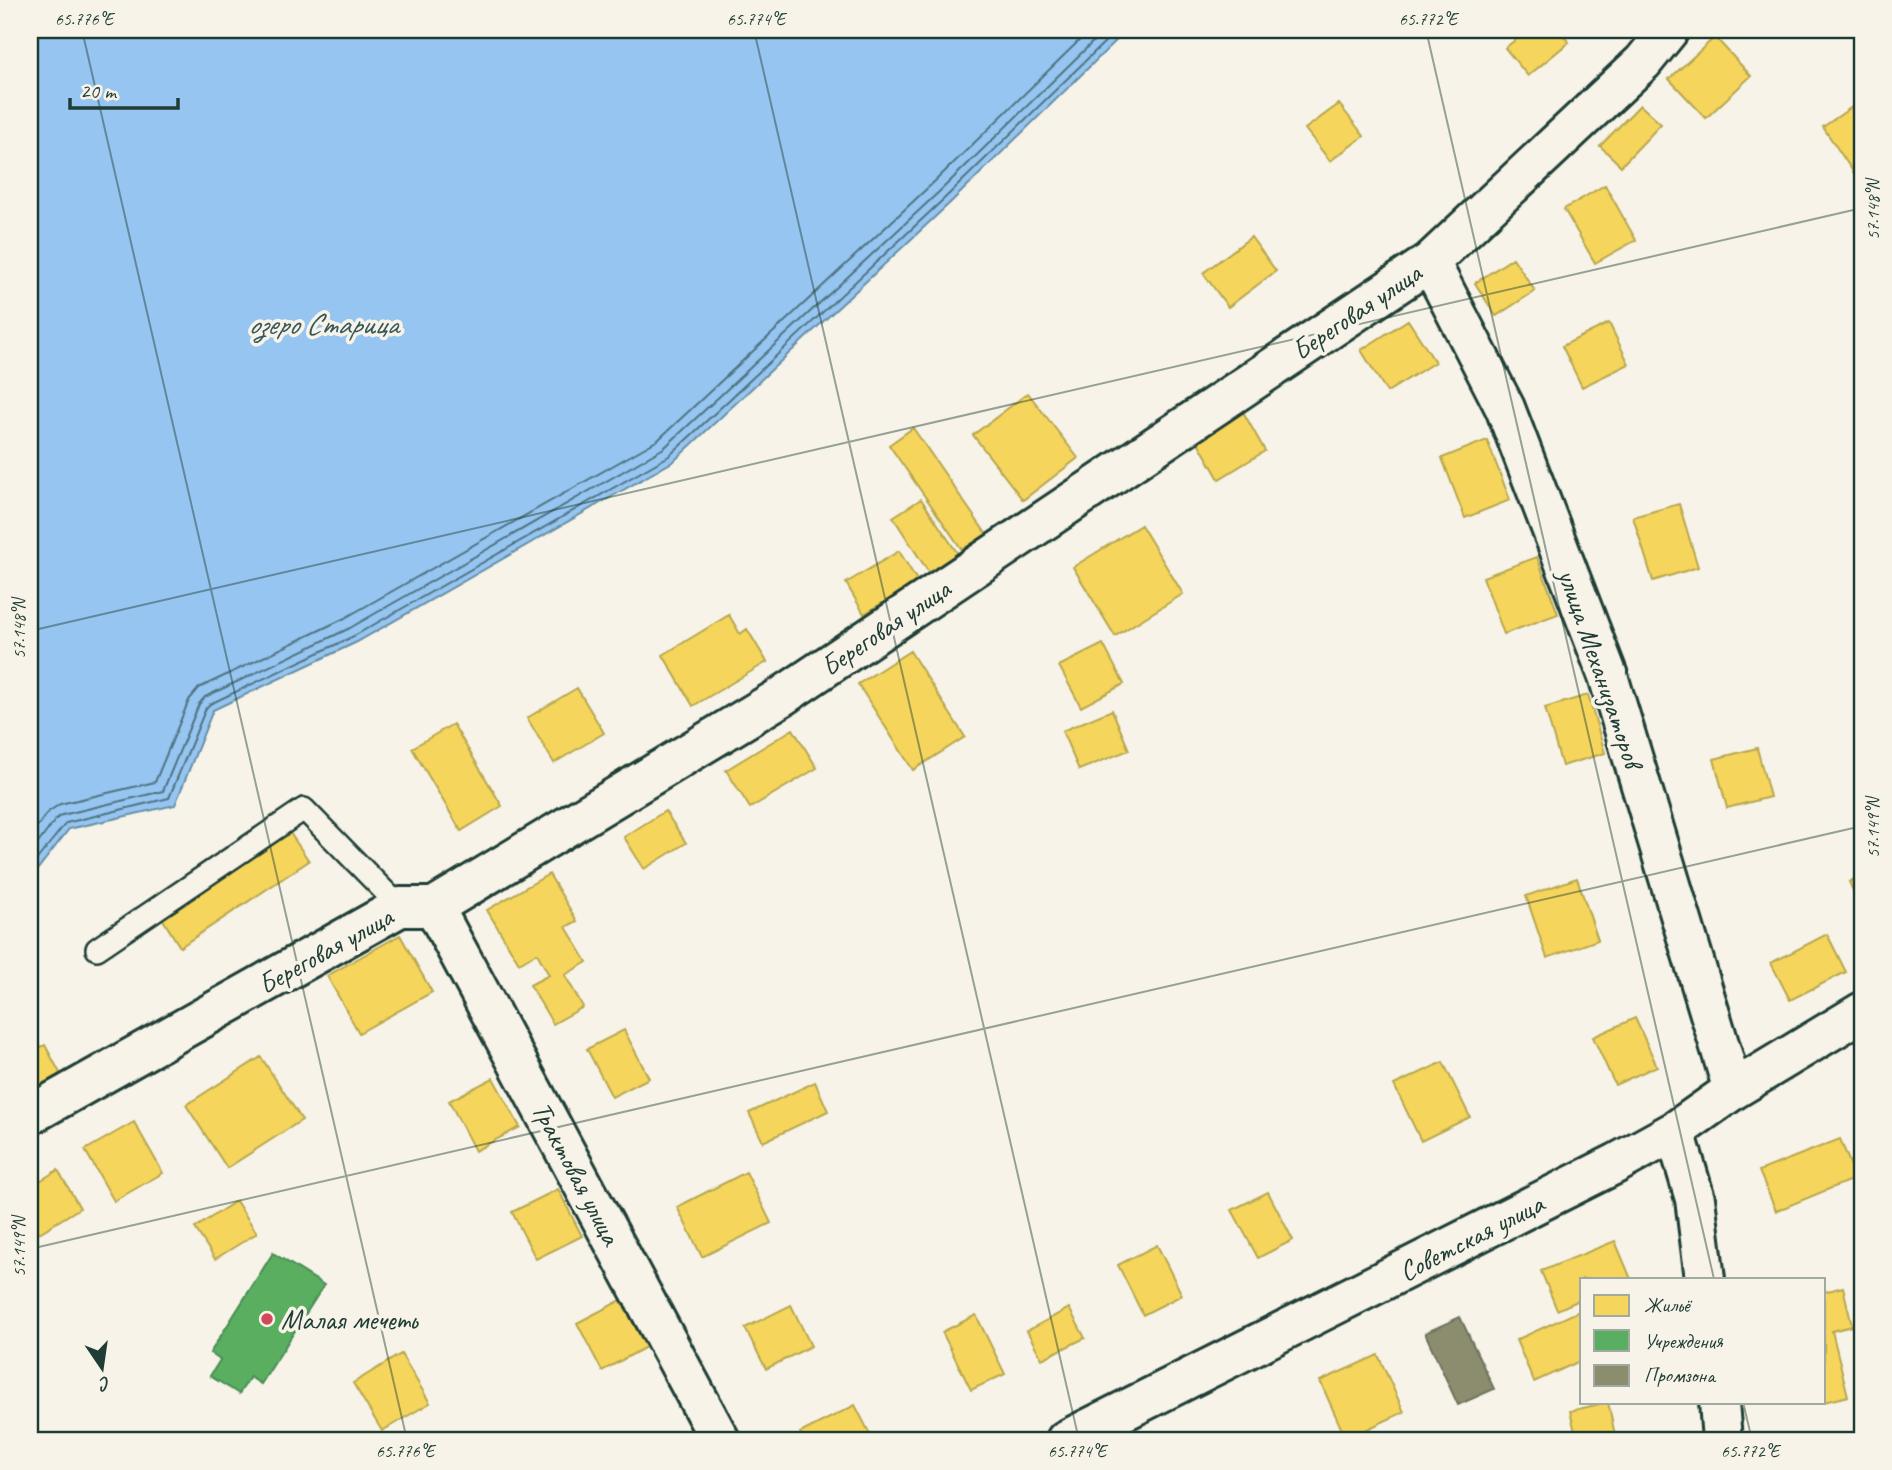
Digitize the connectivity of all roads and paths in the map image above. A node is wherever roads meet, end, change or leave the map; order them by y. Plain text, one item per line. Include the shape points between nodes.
1 (1669, 30) edge
2 (1430, 262) junction
3 (417, 907) junction
4 (97, 949) dead end
5 (1862, 1012) edge
6 (1733, 1090) junction
7 (30, 1115) edge
8 (1675, 1131) junction
9 (1705, 1278) edge
10 (1719, 1404) edge
11 (720, 1440) edge
12 (1066, 1440) edge
13 (1722, 1440) edge

1 - 2 street, Береговая улица via 1643,62
2 - 3 street, Береговая улица via 781,697
2 - 6 street, улица Механизаторов via 1505,408 1608,677
3 - 4 lane via 304,809
3 - 7 street, Береговая улица
3 - 11 street, Трактовая улица
5 - 6 street, Советская улица
6 - 8 street, Советская улица
8 - 9 street via 1695,1199
8 - 12 street, Советская улица
10 - 13 street

